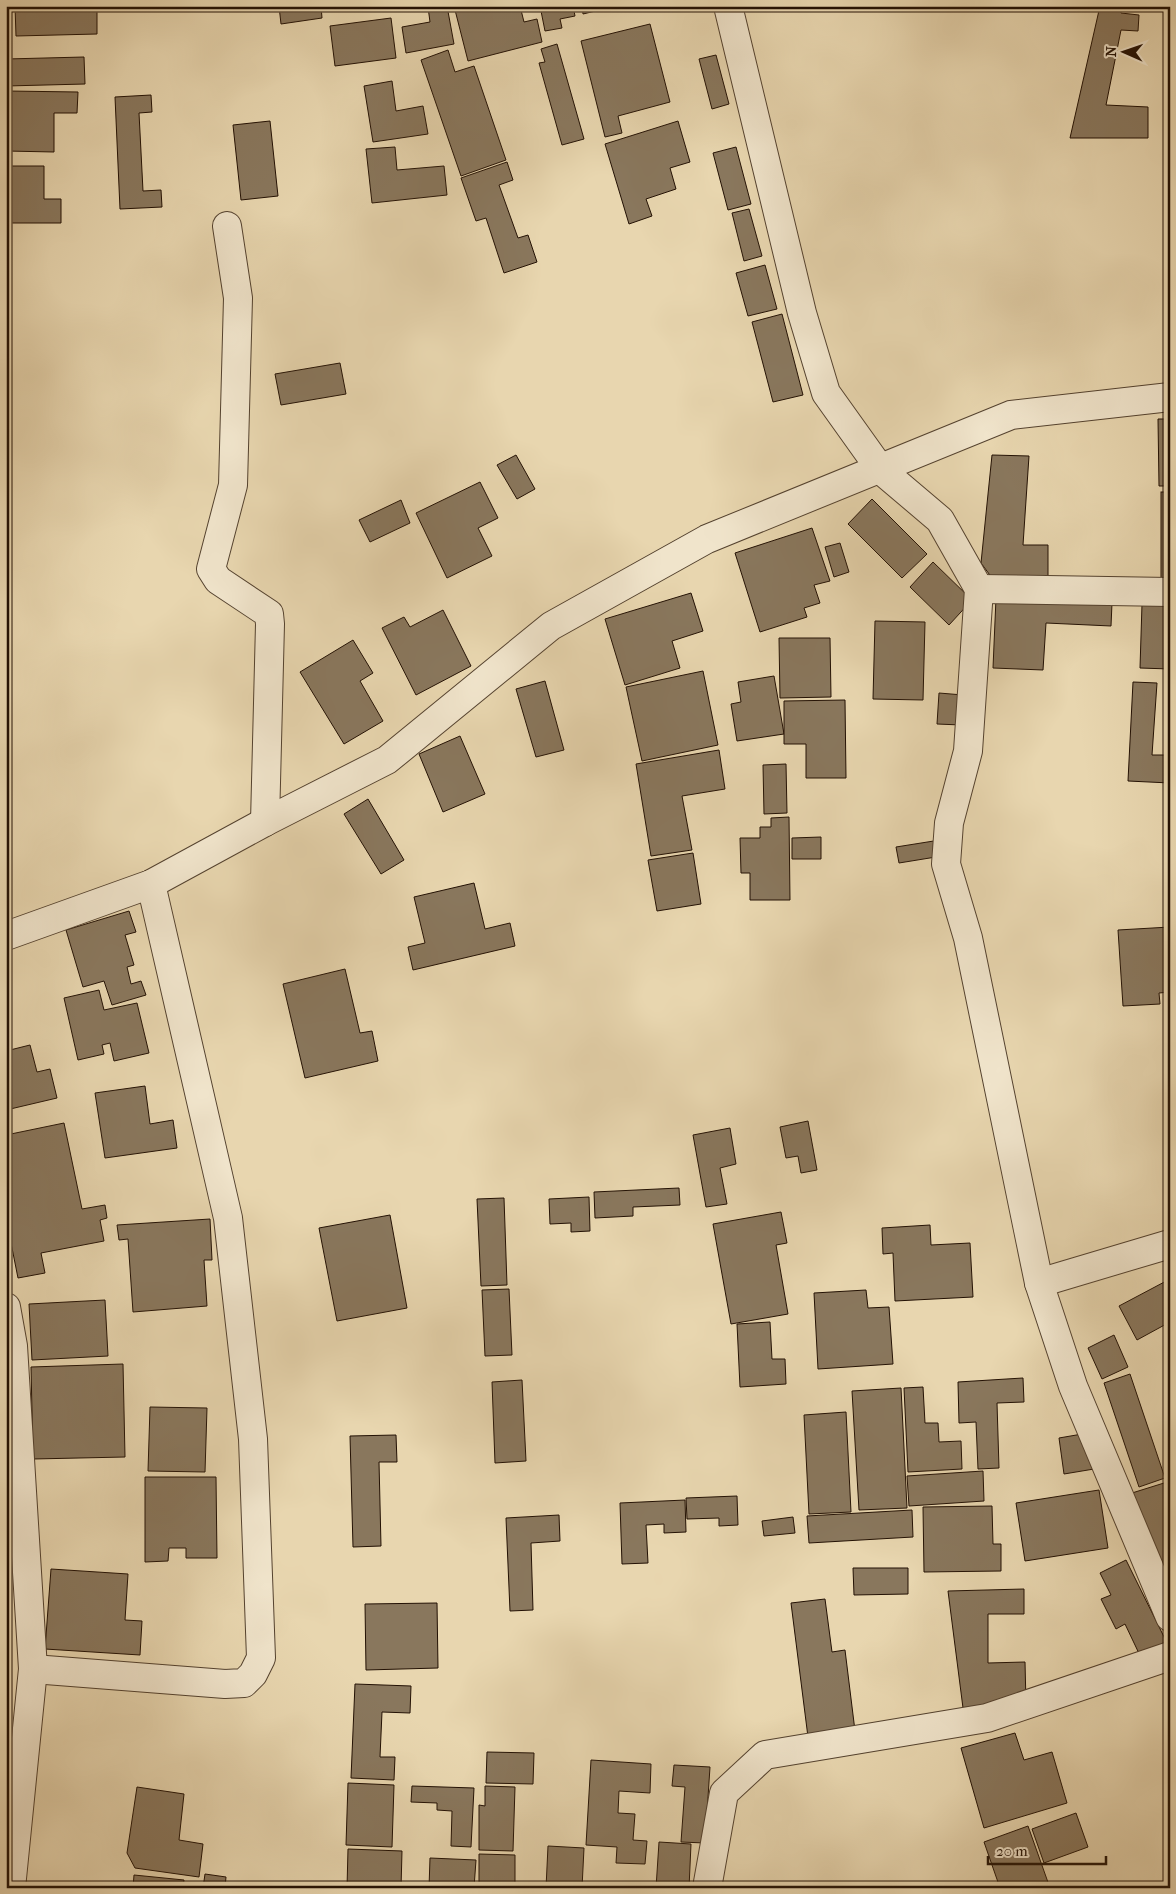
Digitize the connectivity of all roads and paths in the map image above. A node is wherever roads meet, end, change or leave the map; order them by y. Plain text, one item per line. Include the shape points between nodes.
1 (728, 6) edge
2 (227, 226) dead end
3 (1170, 397) edge
4 (881, 470) junction
5 (979, 588) junction
6 (1170, 592) edge
7 (265, 822) junction
8 (151, 884) junction
9 (6, 936) edge
10 (1170, 1244) edge
11 (1039, 1283) junction
12 (6, 1307) edge
13 (1170, 1617) edge
14 (1170, 1656) edge
15 (33, 1669) junction
16 (11, 1888) edge
17 (706, 1888) edge

1 - 4 street via 802,313 826,393
2 - 7 street via 238,298 233,485 211,569 218,580 269,614
3 - 4 street via 1011,416
4 - 5 street via 940,520
4 - 7 street via 707,539 551,626 387,760
5 - 6 street
5 - 11 street via 968,751 949,823 946,864 968,938
7 - 8 street
8 - 9 street
8 - 15 street via 228,1218 253,1439 260,1658 253,1674 244,1683 225,1684
10 - 11 street
11 - 13 street via 1073,1386
12 - 15 street via 13,1346
14 - 17 street via 987,1718 765,1755 724,1793
15 - 16 street

